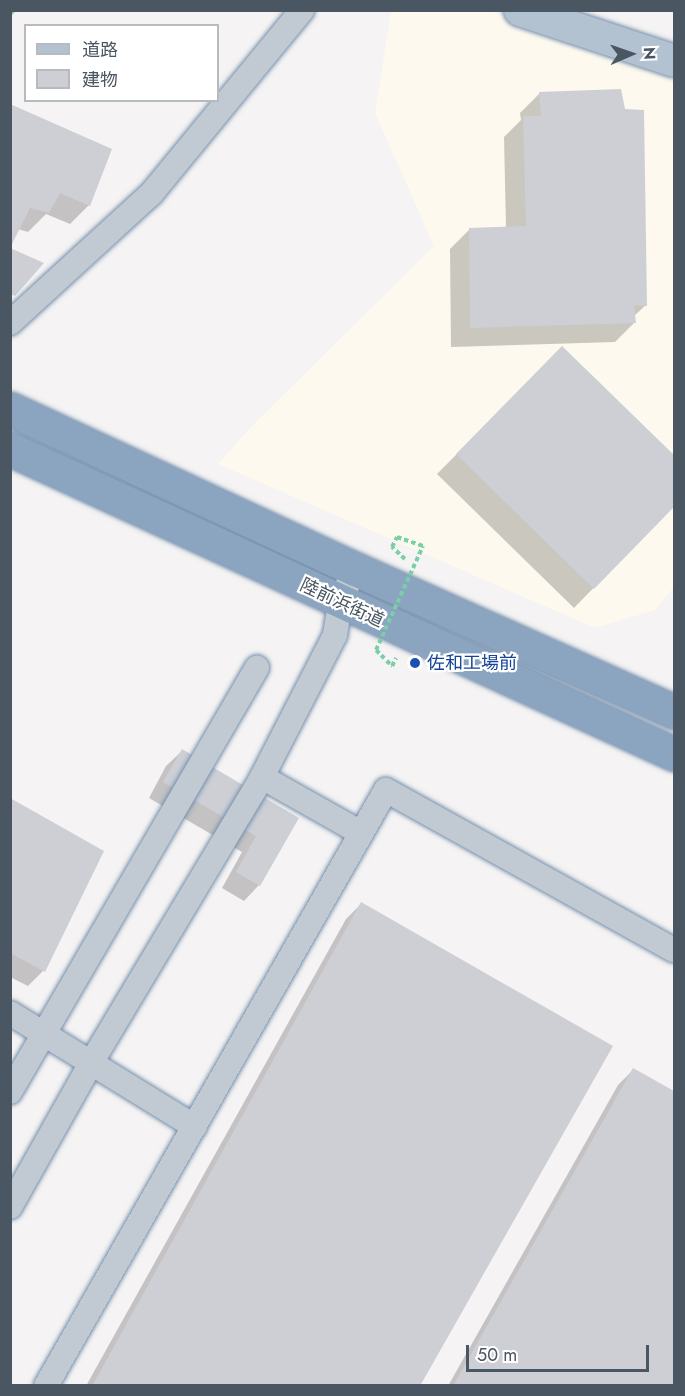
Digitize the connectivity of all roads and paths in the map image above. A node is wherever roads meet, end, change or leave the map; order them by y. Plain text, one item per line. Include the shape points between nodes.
1 (14, 10) edge
2 (303, 10) edge
3 (520, 10) edge
4 (10, 14) edge
5 (675, 61) edge
6 (10, 323) edge
7 (10, 409) edge
8 (10, 449) edge
9 (407, 560) dead end
10 (355, 569) junction
11 (340, 602) junction
12 (375, 650) dead end
13 (257, 668) dead end
14 (675, 712) edge
15 (675, 754) edge
16 (262, 777) junction
17 (361, 832) junction
18 (675, 950) edge
19 (10, 1014) edge
20 (44, 1032) junction
21 (91, 1063) junction
22 (10, 1092) edge
23 (195, 1127) junction
24 (10, 1207) edge
25 (46, 1386) edge

1 - 4 path
2 - 6 street via 151,195
3 - 5 main road
7 - 10 highway, 陸前浜街道
8 - 11 highway, 陸前浜街道
9 - 12 path, bridge via 392,547 397,537 423,546
10 - 11 street
10 - 14 highway, 陸前浜街道
11 - 15 highway, 陸前浜街道
11 - 16 street via 335,635
13 - 20 street
16 - 17 street
16 - 21 street
17 - 18 street via 386,790
17 - 23 street
19 - 20 street
20 - 21 street
20 - 22 street
21 - 23 street
21 - 24 street
23 - 25 street

